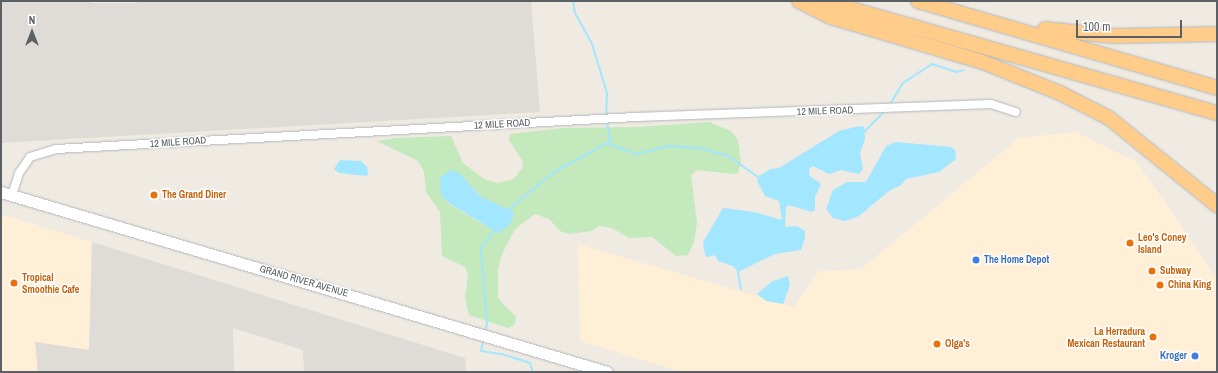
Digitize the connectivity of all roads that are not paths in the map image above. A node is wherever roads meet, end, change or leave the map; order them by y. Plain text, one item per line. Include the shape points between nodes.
1 (799, 1) edge
2 (823, 1) edge
3 (918, 1) edge
4 (976, 17) junction
5 (1217, 34) edge
6 (1217, 88) edge
7 (1016, 112) dead end
8 (1217, 113) edge
9 (6, 193) edge
10 (1217, 205) edge
11 (607, 372) edge

1 - 10 highway via 831,17 980,60 1060,93 1109,118
2 - 8 highway
3 - 4 highway
4 - 5 highway via 1008,20 1060,32 1106,35
4 - 6 highway
7 - 9 street, 12 MILE ROAD via 991,104 621,118 56,149 30,157
9 - 11 main road, GRAND RIVER AVENUE

